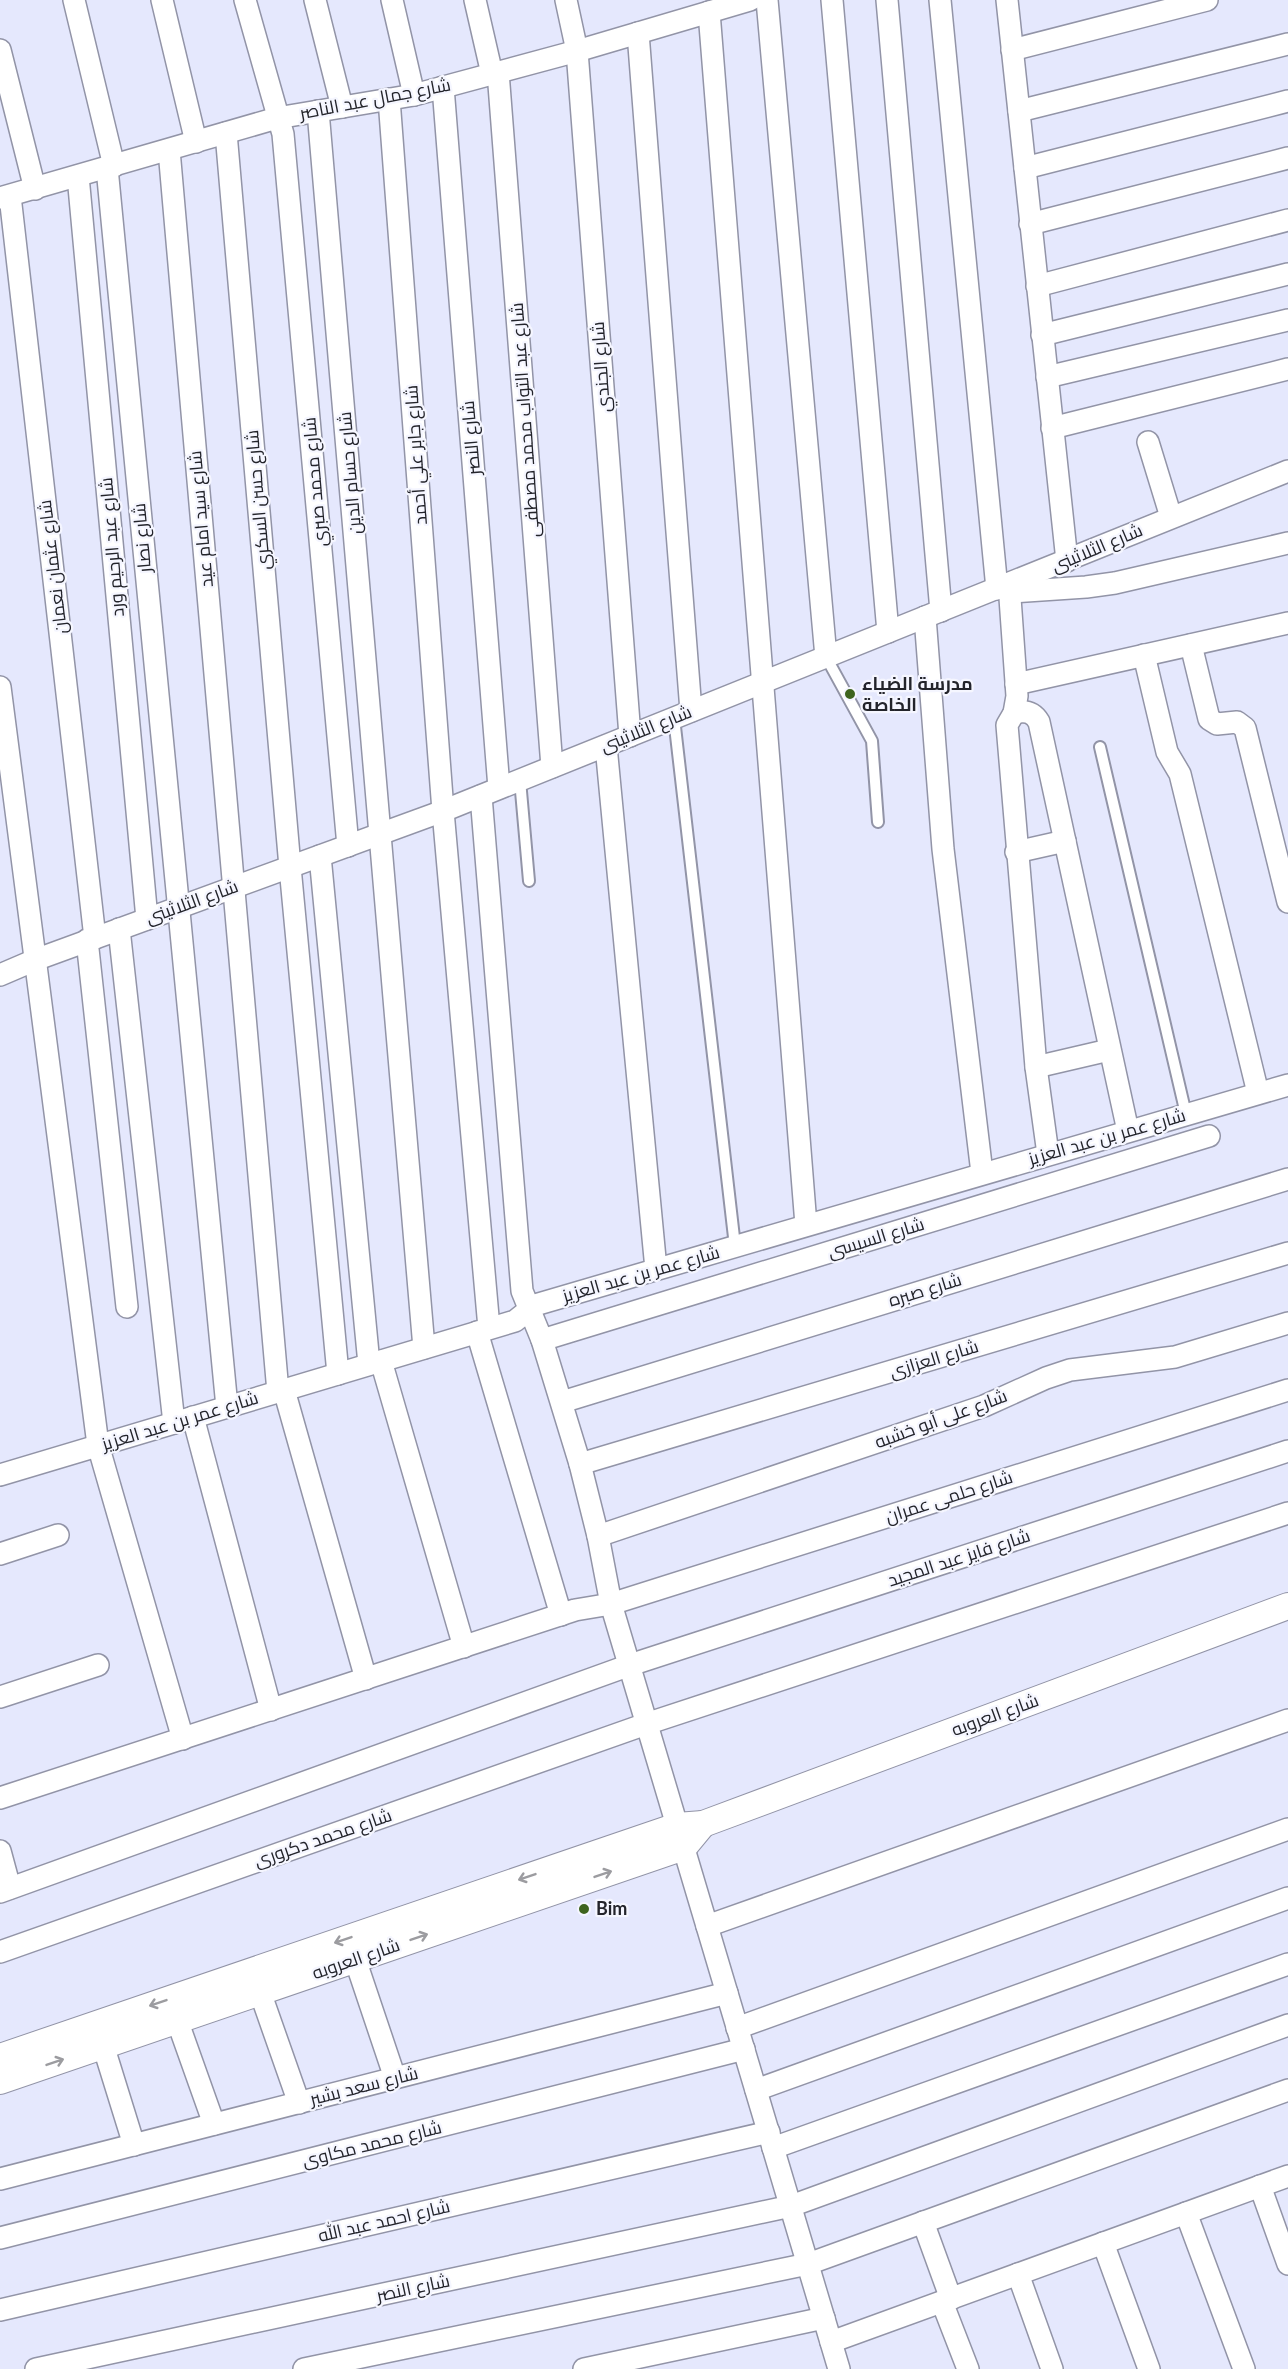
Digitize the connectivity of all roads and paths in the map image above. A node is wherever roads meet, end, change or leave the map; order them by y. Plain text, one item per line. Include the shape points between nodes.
1 (74, 0) edge
2 (162, 0) edge
3 (245, 0) edge
4 (315, 0) edge
5 (392, 0) edge
6 (475, 0) edge
7 (566, 0) edge
8 (750, 0) edge
9 (767, 0) edge
10 (832, 0) edge
11 (886, 0) edge
12 (940, 0) edge
13 (1007, 0) edge
14 (1207, 0) edge
15 (680, 10) edge
16 (709, 12) junction
17 (638, 33) junction
18 (1288, 44) edge
19 (0, 50) edge
20 (1012, 50) junction
21 (577, 51) junction
22 (495, 73) junction
23 (442, 87) junction
24 (414, 95) junction
25 (389, 99) junction
26 (1288, 101) edge
27 (342, 107) junction
28 (318, 111) junction
29 (1019, 111) junction
30 (277, 118) junction
31 (226, 133) junction
32 (196, 142) junction
33 (169, 150) junction
34 (1288, 158) edge
35 (111, 167) junction
36 (1024, 168) junction
37 (78, 176) junction
38 (35, 189) junction
39 (5, 197) edge
40 (1288, 220) edge
41 (1030, 224) junction
42 (1288, 274) edge
43 (1037, 286) junction
44 (1288, 320) edge
45 (1042, 335) junction
46 (1288, 369) edge
47 (1047, 377) junction
48 (1052, 428) junction
49 (1148, 442) dead end
50 (1288, 471) edge
51 (1171, 516) junction
52 (1288, 543) edge
53 (1067, 561) junction
54 (1006, 588) junction
55 (933, 614) junction
56 (1288, 623) edge
57 (888, 632) junction
58 (1191, 645) junction
59 (1144, 655) junction
60 (826, 657) junction
61 (762, 683) junction
62 (1017, 684) junction
63 (0, 687) edge
64 (1014, 713) junction
65 (683, 715) junction
66 (630, 736) junction
67 (606, 746) junction
68 (1100, 747) dead end
69 (552, 767) junction
70 (520, 780) junction
71 (490, 792) junction
72 (443, 811) junction
73 (878, 822) dead end
74 (382, 834) junction
75 (1065, 841) junction
76 (348, 846) junction
77 (1017, 852) junction
78 (320, 856) junction
79 (290, 867) junction
80 (529, 881) dead end
81 (233, 888) junction
82 (1288, 902) edge
83 (178, 908) junction
84 (147, 919) junction
85 (119, 929) junction
86 (91, 939) junction
87 (35, 960) junction
88 (0, 975) edge
89 (1109, 1050) junction
90 (1036, 1066) junction
91 (1288, 1085) edge
92 (1258, 1094) junction
93 (1186, 1114) junction
94 (1128, 1131) junction
95 (1209, 1136) dead end
96 (1048, 1154) junction
97 (982, 1173) junction
98 (1288, 1179) edge
99 (806, 1225) junction
100 (735, 1246) junction
101 (1288, 1253) edge
102 (656, 1269) junction
103 (127, 1306) dead end
104 (530, 1307) junction
105 (1288, 1323) edge
106 (483, 1330) junction
107 (542, 1340) junction
108 (424, 1348) junction
109 (375, 1363) junction
110 (338, 1374) junction
111 (1288, 1390) edge
112 (281, 1391) junction
113 (562, 1402) junction
114 (227, 1407) junction
115 (184, 1420) junction
116 (98, 1445) junction
117 (1288, 1451) edge
118 (580, 1464) junction
119 (0, 1475) edge
120 (1288, 1513) edge
121 (58, 1535) dead end
122 (598, 1536) junction
123 (0, 1554) edge
124 (611, 1604) junction
125 (1288, 1606) edge
126 (561, 1615) junction
127 (464, 1647) junction
128 (98, 1665) dead end
129 (630, 1665) junction
130 (366, 1679) junction
131 (0, 1697) edge
132 (271, 1710) junction
133 (1288, 1720) edge
134 (646, 1724) junction
135 (183, 1738) junction
136 (0, 1798) edge
137 (1288, 1829) edge
138 (680, 1836) junction
139 (0, 1851) edge
140 (5, 1890) edge
141 (1288, 1898) edge
142 (707, 1926) junction
143 (0, 1952) edge
144 (355, 1959) junction
145 (1288, 1964) edge
146 (260, 1992) junction
147 (727, 1993) junction
148 (177, 2020) junction
149 (1288, 2025) edge
150 (737, 2028) junction
151 (103, 2045) junction
152 (744, 2049) junction
153 (0, 2056) edge
154 (395, 2078) junction
155 (0, 2081) edge
156 (756, 2090) junction
157 (1288, 2090) edge
158 (299, 2103) junction
159 (214, 2124) junction
160 (771, 2140) junction
161 (134, 2145) junction
162 (1288, 2176) edge
163 (0, 2179) edge
164 (1260, 2186) junction
165 (790, 2206) junction
166 (1186, 2213) junction
167 (923, 2222) junction
168 (0, 2238) edge
169 (1103, 2243) junction
170 (808, 2264) junction
171 (1288, 2264) edge
172 (1018, 2274) junction
173 (946, 2300) junction
174 (0, 2310) edge
175 (824, 2318) junction
176 (831, 2342) junction
177 (36, 2369) edge
178 (304, 2369) edge
179 (584, 2369) edge
180 (839, 2369) edge
181 (968, 2369) edge
182 (1052, 2369) edge
183 (1149, 2369) edge
184 (1244, 2369) edge

1 - 35 street, شارع نصار
2 - 32 street
3 - 30 street, شارع محمد صبري
4 - 27 street
5 - 24 street
6 - 22 street, شارع عبد التواب محمد مصطفى
7 - 21 street, شارع الجندي
8 - 16 street, شارع جمال عبد الناصر
9 - 60 street
10 - 57 street
11 - 55 street
12 - 54 street
13 - 20 street
14 - 20 street
15 - 16 street, شارع جمال عبد الناصر
15 - 17 street, شارع جمال عبد الناصر
16 - 61 street
17 - 21 street, شارع جمال عبد الناصر
17 - 65 street
18 - 29 street
19 - 38 street
20 - 29 street
21 - 22 street, شارع جمال عبد الناصر
21 - 66 street, شارع الجندي
22 - 23 street, شارع جمال عبد الناصر
22 - 69 street, شارع عبد التواب محمد مصطفى
23 - 24 street, شارع جمال عبد الناصر
23 - 71 street, شارع النصر
24 - 25 street, شارع جمال عبد الناصر
25 - 27 street, شارع جمال عبد الناصر
25 - 72 street, شارع جابر علي أحمد
26 - 36 street
27 - 28 street, شارع جمال عبد الناصر
28 - 30 street, شارع جمال عبد الناصر
28 - 74 street, شارع حسام الدين
29 - 36 street
30 - 31 street, شارع جمال عبد الناصر
30 - 76 street, شارع محمد صبري via 284,146
31 - 32 street, شارع جمال عبد الناصر
31 - 79 street, شارع حسن السكري
32 - 33 street, شارع جمال عبد الناصر
33 - 35 street, شارع جمال عبد الناصر
33 - 81 street, شارع سيد امام عيد
34 - 41 street
35 - 37 street, شارع جمال عبد الناصر
35 - 83 street, شارع نصار
36 - 41 street
37 - 38 street, شارع جمال عبد الناصر
37 - 84 street, شارع عبد الرحيم ورد
38 - 39 street, شارع جمال عبد الناصر
39 - 86 street, شارع عثمان نعمان
40 - 43 street
41 - 43 street
42 - 45 street
43 - 45 street
44 - 47 street
45 - 47 street
46 - 48 street
47 - 48 street
48 - 53 street
49 - 51 street
50 - 51 street, شارع الثلاثينى
51 - 53 street, شارع الثلاثينى
52 - 54 street via 1115,583
53 - 54 street, شارع الثلاثينى
54 - 55 street, شارع الثلاثينى
54 - 62 street
55 - 57 street, شارع الثلاثينى
55 - 97 street via 943,849
56 - 58 street
57 - 60 street, شارع الثلاثينى
58 - 59 street
58 - 82 street via 1209,719 1217,724 1237,722 1245,728
59 - 62 street
59 - 92 street via 1167,753 1180,774
60 - 61 street, شارع الثلاثينى
60 - 73 lane via 872,741
61 - 65 street, شارع الثلاثينى
61 - 99 street
62 - 64 street
63 - 87 street
64 - 75 street via 1028,712 1039,722
64 - 77 street via 1007,725
65 - 66 street, شارع الثلاثينى
65 - 100 lane
66 - 67 street, شارع الثلاثينى
67 - 69 street, شارع الثلاثينى
67 - 102 street
68 - 93 lane
69 - 70 street, شارع الثلاثينى
70 - 71 street, شارع الثلاثينى
70 - 80 lane
71 - 72 street, شارع الثلاثينى
71 - 104 street, شارع النصر via 521,1280
72 - 74 street, شارع الثلاثينى
72 - 106 street, شارع جابر علي أحمد
74 - 76 street, شارع الثلاثينى
74 - 108 street, شارع حسام الدين
75 - 77 street
75 - 89 street
76 - 78 street, شارع الثلاثينى
77 - 90 street
78 - 79 street, شارع الثلاثينى
78 - 109 street
79 - 81 street, شارع الثلاثينى
79 - 110 street, شارع حسن السكري
81 - 83 street, شارع الثلاثينى
81 - 112 street, شارع سيد امام عيد
83 - 84 street, شارع الثلاثينى
83 - 114 street, شارع نصار
84 - 85 street, شارع الثلاثينى
85 - 86 street, شارع الثلاثينى
85 - 115 street
86 - 87 street, شارع الثلاثينى
86 - 103 street, شارع عثمان نعمان
87 - 88 street, شارع الثلاثينى
87 - 116 street
89 - 90 street
89 - 94 street
90 - 96 street
91 - 92 street, شارع عمر بن عبد العزيز
92 - 93 street, شارع عمر بن عبد العزيز
93 - 94 street, شارع عمر بن عبد العزيز
94 - 96 street, شارع عمر بن عبد العزيز
95 - 107 street, شارع السيسى
96 - 97 street, شارع عمر بن عبد العزيز
97 - 99 street, شارع عمر بن عبد العزيز
98 - 113 street, شارع صبره
99 - 100 street, شارع عمر بن عبد العزيز
100 - 102 street, شارع عمر بن عبد العزيز
101 - 118 street, شارع العزازى
102 - 104 street, شارع عمر بن عبد العزيز
104 - 106 street, شارع عمر بن عبد العزيز via 515,1321
104 - 107 street, شارع النصر
105 - 122 street, شارع على أبو خشبه via 1175,1357 1070,1370 984,1406
106 - 108 street, شارع عمر بن عبد العزيز
106 - 126 street, شارع جابر علي أحمد
107 - 113 street, شارع النصر
108 - 109 street, شارع عمر بن عبد العزيز
109 - 110 street, شارع عمر بن عبد العزيز
109 - 127 street
110 - 112 street, شارع عمر بن عبد العزيز
111 - 124 street, شارع حلمى عمران
112 - 114 street, شارع عمر بن عبد العزيز
112 - 130 street, شارع سيد امام عيد
113 - 118 street, شارع النصر
114 - 115 street, شارع عمر بن عبد العزيز
115 - 116 street, شارع عمر بن عبد العزيز
115 - 132 street
116 - 119 street, شارع عمر بن عبد العزيز
116 - 135 street
117 - 129 street, شارع فايز عبد المجيد
118 - 122 street, شارع النصر
120 - 134 street, شارع محمد دكرورى
121 - 123 street
122 - 124 street, شارع النصر
124 - 126 street, شارع حلمى عمران
124 - 129 street, شارع النصر
125 - 138 street, شارع العروبه via 703,1824
126 - 127 street, شارع حلمى عمران
127 - 130 street, شارع حلمى عمران
128 - 131 street
129 - 134 street, شارع النصر
129 - 140 street, شارع فايز عبد المجيد
130 - 132 street, شارع حلمى عمران
132 - 135 street, شارع حلمى عمران
133 - 142 street
134 - 138 street, شارع النصر
134 - 143 street, شارع محمد دكرورى
135 - 136 street, شارع حلمى عمران
137 - 150 street
138 - 142 street, شارع النصر
144 -> 138 street, شارع العروبه
138 -> 153 street, شارع العروبه
139 - 140 street
141 - 156 street
142 - 147 street, شارع النصر
144 - 146 street, شارع العروبه
144 - 154 street
145 - 160 street
146 - 148 street, شارع العروبه
146 - 158 street
147 - 150 street, شارع النصر
147 - 154 street, شارع سعد بشير
148 - 151 street, شارع العروبه
148 - 159 street
149 - 165 street, شارع النصر
150 - 152 street, شارع النصر
155 -> 151 street, شارع العروبه
151 - 161 street
152 - 156 street, شارع النصر
152 - 168 street, شارع محمد مكاوى
154 - 158 street, شارع سعد بشير
156 - 160 street, شارع النصر
157 - 167 street
158 - 159 street, شارع سعد بشير
159 - 161 street, شارع سعد بشير
160 - 165 street, شارع النصر
160 - 174 street, شارع احمد عبد الله
161 - 163 street, شارع سعد بشير
162 - 164 street
164 - 166 street
164 - 171 street
165 - 170 street, شارع النصر
165 - 177 street, شارع النصر
166 - 169 street
166 - 184 street
167 - 170 street
167 - 173 street
169 - 172 street
169 - 183 street
170 - 175 street, شارع النصر
170 - 178 street
172 - 173 street
172 - 182 street
173 - 176 street
173 - 181 street
175 - 176 street, شارع النصر
175 - 179 street
176 - 180 street, شارع النصر

